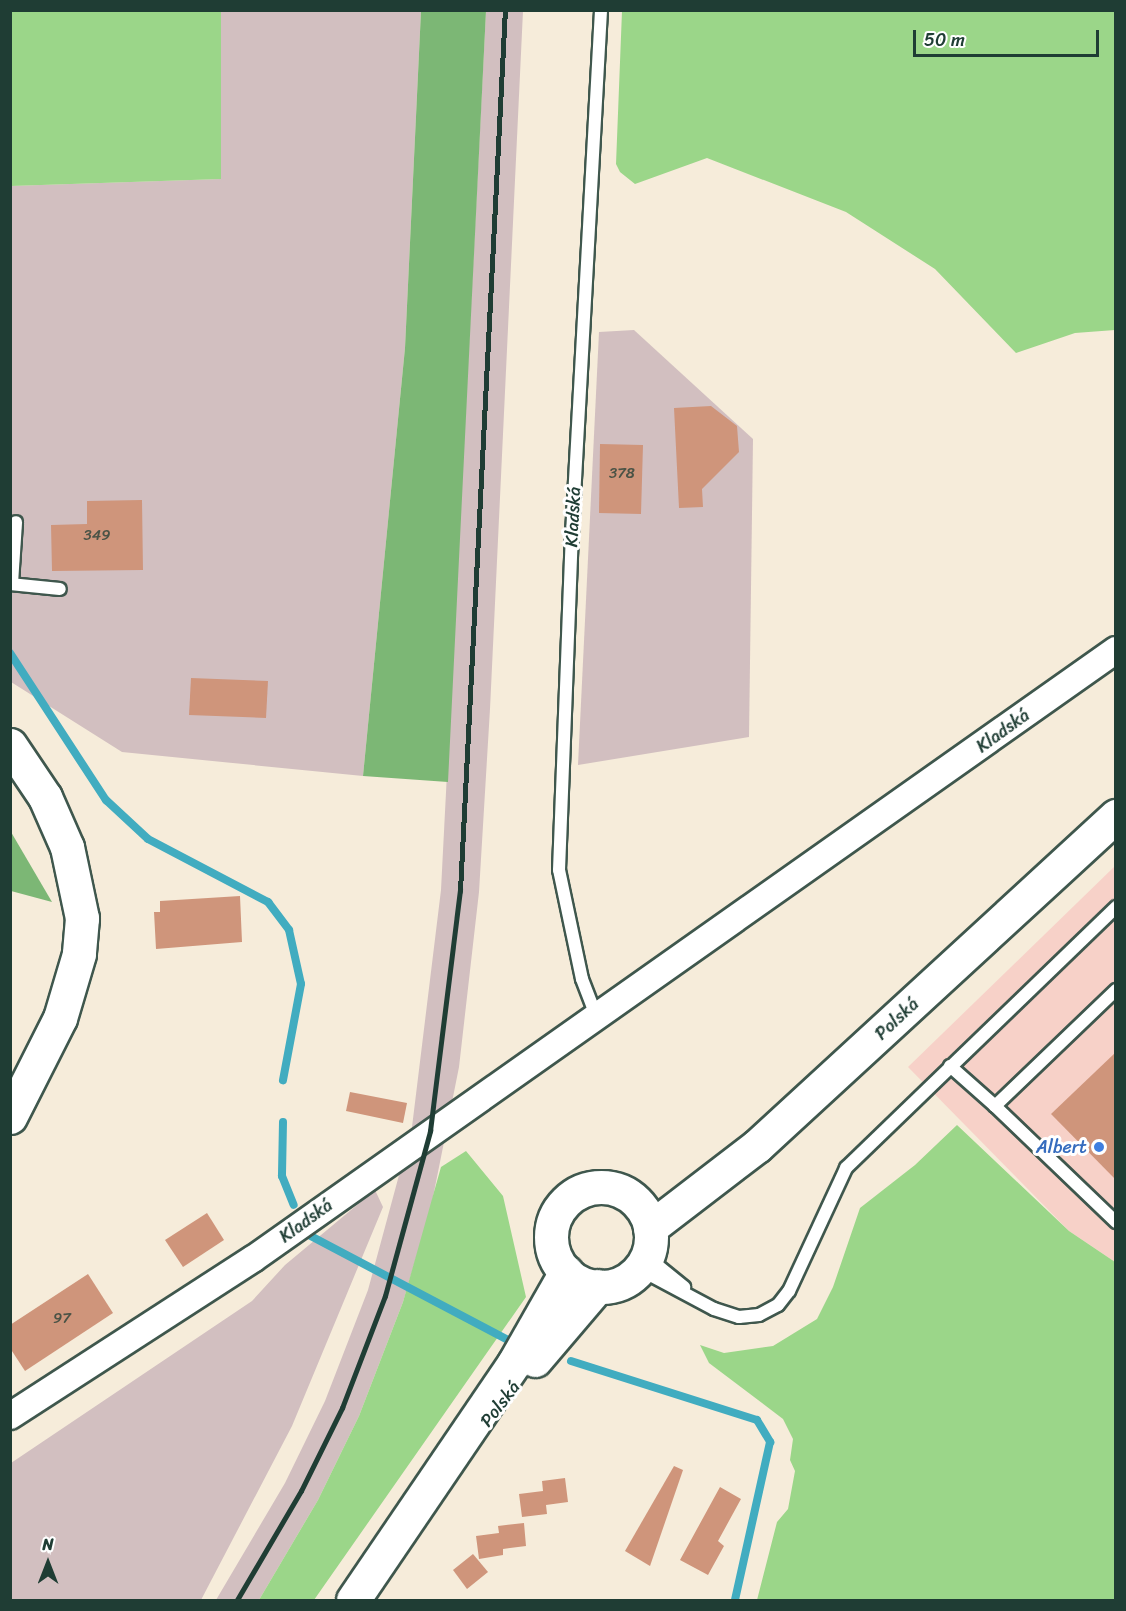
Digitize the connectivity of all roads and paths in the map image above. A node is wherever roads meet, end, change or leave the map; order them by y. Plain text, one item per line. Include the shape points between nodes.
1 (601, 10) edge
2 (16, 522) dead end
3 (11, 583) edge
4 (60, 589) dead end
5 (1116, 650) edge
6 (10, 745) edge
7 (1116, 798) edge
8 (1116, 816) edge
9 (1033, 888) junction
10 (1116, 907) edge
11 (1116, 990) edge
12 (597, 1020) junction
13 (950, 1066) junction
14 (995, 1106) junction
15 (10, 1117) edge
16 (1116, 1222) edge
17 (644, 1240) junction
18 (566, 1272) junction
19 (598, 1286) junction
20 (10, 1416) edge
21 (405, 1524) junction
22 (353, 1600) edge

1 - 12 lane, Kladská via 572,534 560,870 582,979
2 - 3 lane
3 - 4 lane
5 - 12 street, Kladská
6 - 15 main road via 45,797 68,847 82,918 79,954 60,1018
7 - 9 main road, Polská
8 - 9 main road, Polská
9 - 17 main road, Polská via 903,1014 757,1146
10 - 13 lane
11 - 14 lane
12 - 20 street, Kladská via 430,1131 252,1259
13 - 14 lane
13 - 17 lane via 846,1168 789,1291 778,1305 759,1315 739,1317 714,1309
14 - 16 lane
17 - 18 main road via 608,1188 585,1190 564,1204 551,1238 556,1257
17 - 19 main road via 621,1283
18 - 19 main road via 576,1280
18 - 21 main road, Polská via 514,1363
19 - 21 main road, Polská
21 - 22 main road, Polská

